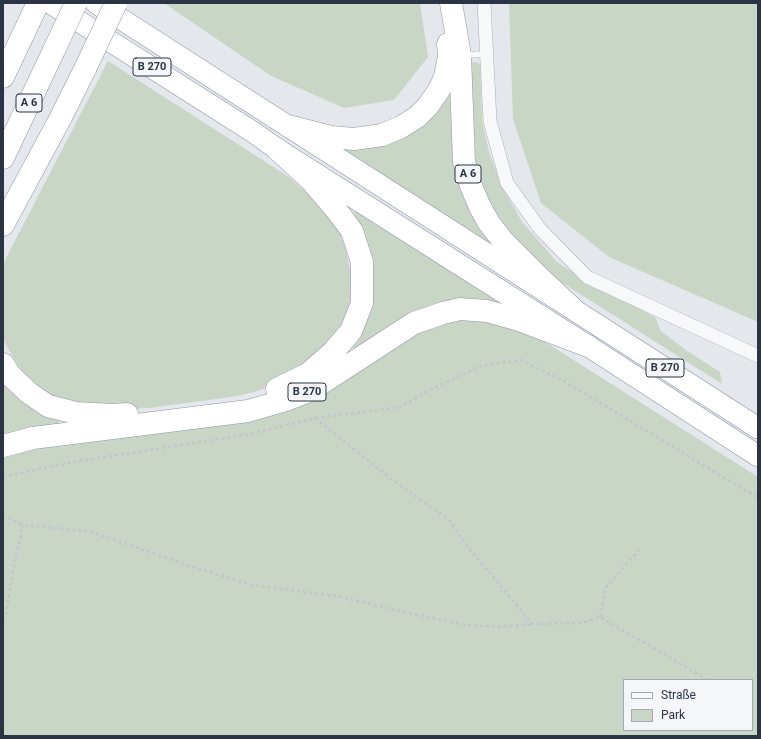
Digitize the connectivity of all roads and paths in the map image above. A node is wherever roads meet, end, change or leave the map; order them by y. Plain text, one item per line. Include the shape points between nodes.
1 (38, 3) edge
2 (50, 3) edge
3 (76, 3) edge
4 (96, 3) edge
5 (116, 3) edge
6 (442, 3) edge
7 (452, 3) edge
8 (484, 3) edge
9 (486, 54) junction
10 (454, 56) junction
11 (3, 77) edge
12 (288, 126) junction
13 (277, 149) junction
14 (3, 158) edge
15 (25, 182) junction
16 (3, 225) edge
17 (3, 240) edge
18 (572, 308) junction
19 (588, 346) junction
20 (758, 356) edge
21 (3, 364) edge
22 (316, 418) junction
23 (758, 428) edge
24 (3, 446) edge
25 (758, 456) edge
26 (3, 477) edge
27 (758, 498) edge
28 (3, 515) edge
29 (23, 525) junction
30 (639, 550) dead end
31 (600, 617) junction
32 (3, 620) edge
33 (532, 624) junction
34 (706, 679) edge

1 - 11 highway
2 - 13 highway, B 270
3 - 14 highway, A 6, bridge
4 - 12 highway, B 270
5 - 15 highway, bridge via 60,119
6 - 10 highway, B 270
7 - 10 highway, A 6
8 - 9 street
9 - 10 lane
9 - 20 street via 490,121 507,183 540,229 587,277
10 - 12 highway, B 270 via 439,90 428,106 400,128 382,135 354,139 331,137
10 - 18 highway, A 6 via 464,162 480,207 503,241
12 - 18 highway, B 270
13 - 19 highway, B 270
13 - 21 highway via 311,180 334,207 352,231 362,262 362,303 351,331 333,352 308,374 279,389 248,399 113,415 76,413 48,406 29,393 10,375
15 - 16 highway
15 - 17 highway
18 - 23 highway, B 270
19 - 24 highway, B 270 via 519,320 487,311 460,309 414,323 311,390 286,400 248,411 32,438
19 - 25 highway, B 270
22 - 26 path via 250,434 68,463
22 - 27 path via 400,407 481,366 521,360 564,380
22 - 33 path via 391,479 448,519
28 - 29 path
29 - 32 path
29 - 33 path via 88,531 251,585 336,596 466,624 502,627
30 - 31 path via 606,587
31 - 33 path via 582,623
31 - 34 path

